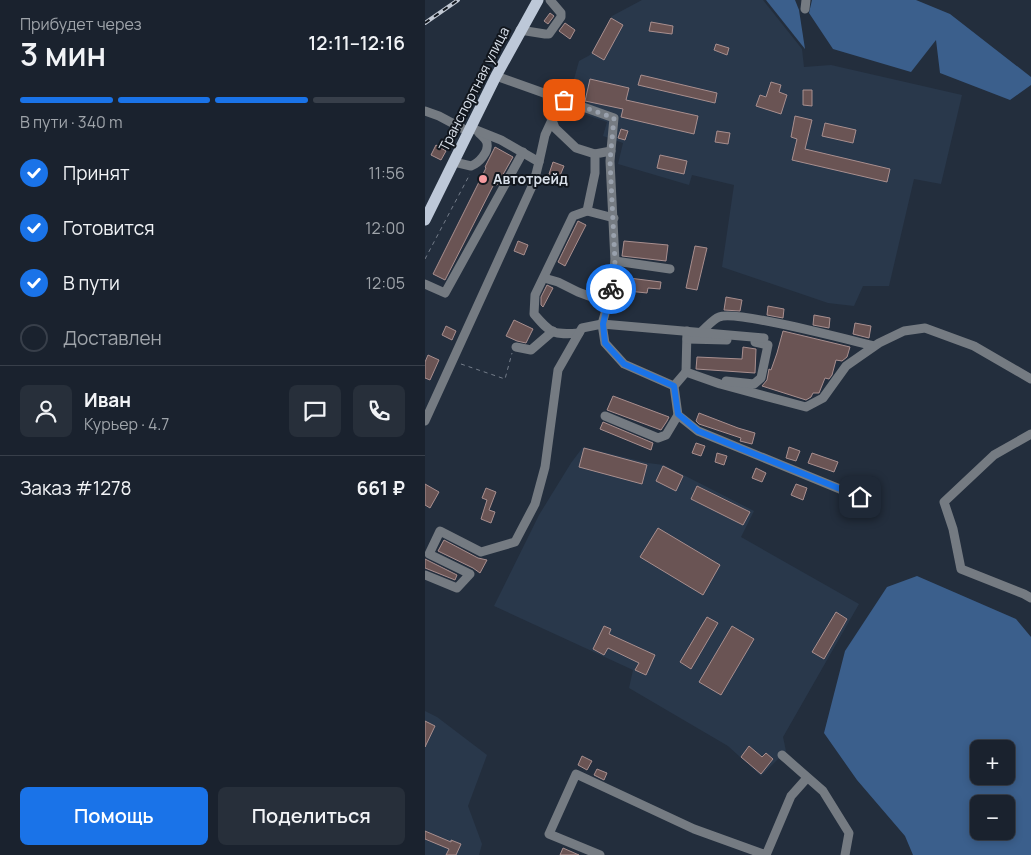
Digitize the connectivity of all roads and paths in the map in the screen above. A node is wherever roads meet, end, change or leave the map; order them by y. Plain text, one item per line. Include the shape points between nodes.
1 (538, 0) edge
2 (550, 0) edge
3 (521, 28) junction
4 (495, 76) junction
5 (547, 94) junction
6 (425, 111) edge
7 (552, 120) junction
8 (472, 130) junction
9 (611, 151) junction
10 (523, 152) junction
11 (595, 154) junction
12 (455, 162) junction
13 (539, 162) junction
14 (475, 164) junction
15 (587, 211) junction
16 (614, 218) junction
17 (425, 220) edge
18 (425, 259) edge
19 (615, 262) junction
20 (670, 269) dead end
21 (543, 278) junction
22 (425, 284) edge
23 (608, 303) junction
24 (603, 324) junction
25 (553, 331) junction
26 (701, 332) junction
27 (579, 333) junction
28 (687, 335) junction
29 (764, 338) dead end
30 (874, 346) junction
31 (516, 347) joint
32 (453, 360) junction
33 (686, 372) junction
34 (706, 379) junction
35 (1031, 379) edge
36 (674, 386) junction
37 (678, 414) junction
38 (605, 416) dead end
39 (425, 421) edge
40 (1031, 434) edge
41 (874, 503) dead end
42 (425, 575) edge
43 (1031, 598) edge
44 (781, 755) dead end
45 (807, 778) junction
46 (600, 855) edge
47 (845, 855) edge

1 - 3 main road, Транспортная улица
2 - 3 street via 561,17 549,34
3 - 4 main road, Транспортная улица
4 - 5 street
4 - 8 main road, Транспортная улица
5 - 7 street
5 - 9 street via 614,118
6 - 8 street
7 - 11 street via 555,128 575,148
7 - 13 street
8 - 10 street
8 - 12 main road, Транспортная улица
8 - 14 street via 487,141 479,162
9 - 11 street
9 - 16 street
10 - 13 street
10 - 22 street via 445,293
11 - 15 street via 595,173
12 - 14 street
12 - 17 main road, Транспортная улица
13 - 32 street via 534,182
14 - 18 path
15 - 16 street
15 - 21 street via 573,216
16 - 19 street
19 - 20 street
19 - 23 street
21 - 23 street
21 - 25 street via 535,295 535,314 545,327
23 - 24 street
24 - 27 street via 582,328
24 - 28 street
24 - 36 street via 605,343 624,364
25 - 27 street via 559,334
25 - 31 street via 531,350
26 - 28 street
26 - 29 street
26 - 30 street via 719,317 736,316
27 - 42 street via 558,370 545,467 535,504 515,542 481,552 440,531 429,554 469,574 457,588
28 - 33 street
28 - 34 street via 768,345 761,378 754,384
30 - 34 street via 846,366 823,398 806,407
30 - 35 street via 903,331 925,328 974,346
31 - 32 path via 513,347 505,379
32 - 39 street
33 - 34 street
33 - 36 street
36 - 37 street
37 - 38 street via 666,435 658,438
37 - 41 street via 698,431
40 - 43 street via 994,455 944,502 961,569
44 - 45 street
45 - 46 street via 791,796 766,855 694,829 576,774 549,834
45 - 47 street via 823,791 849,833

